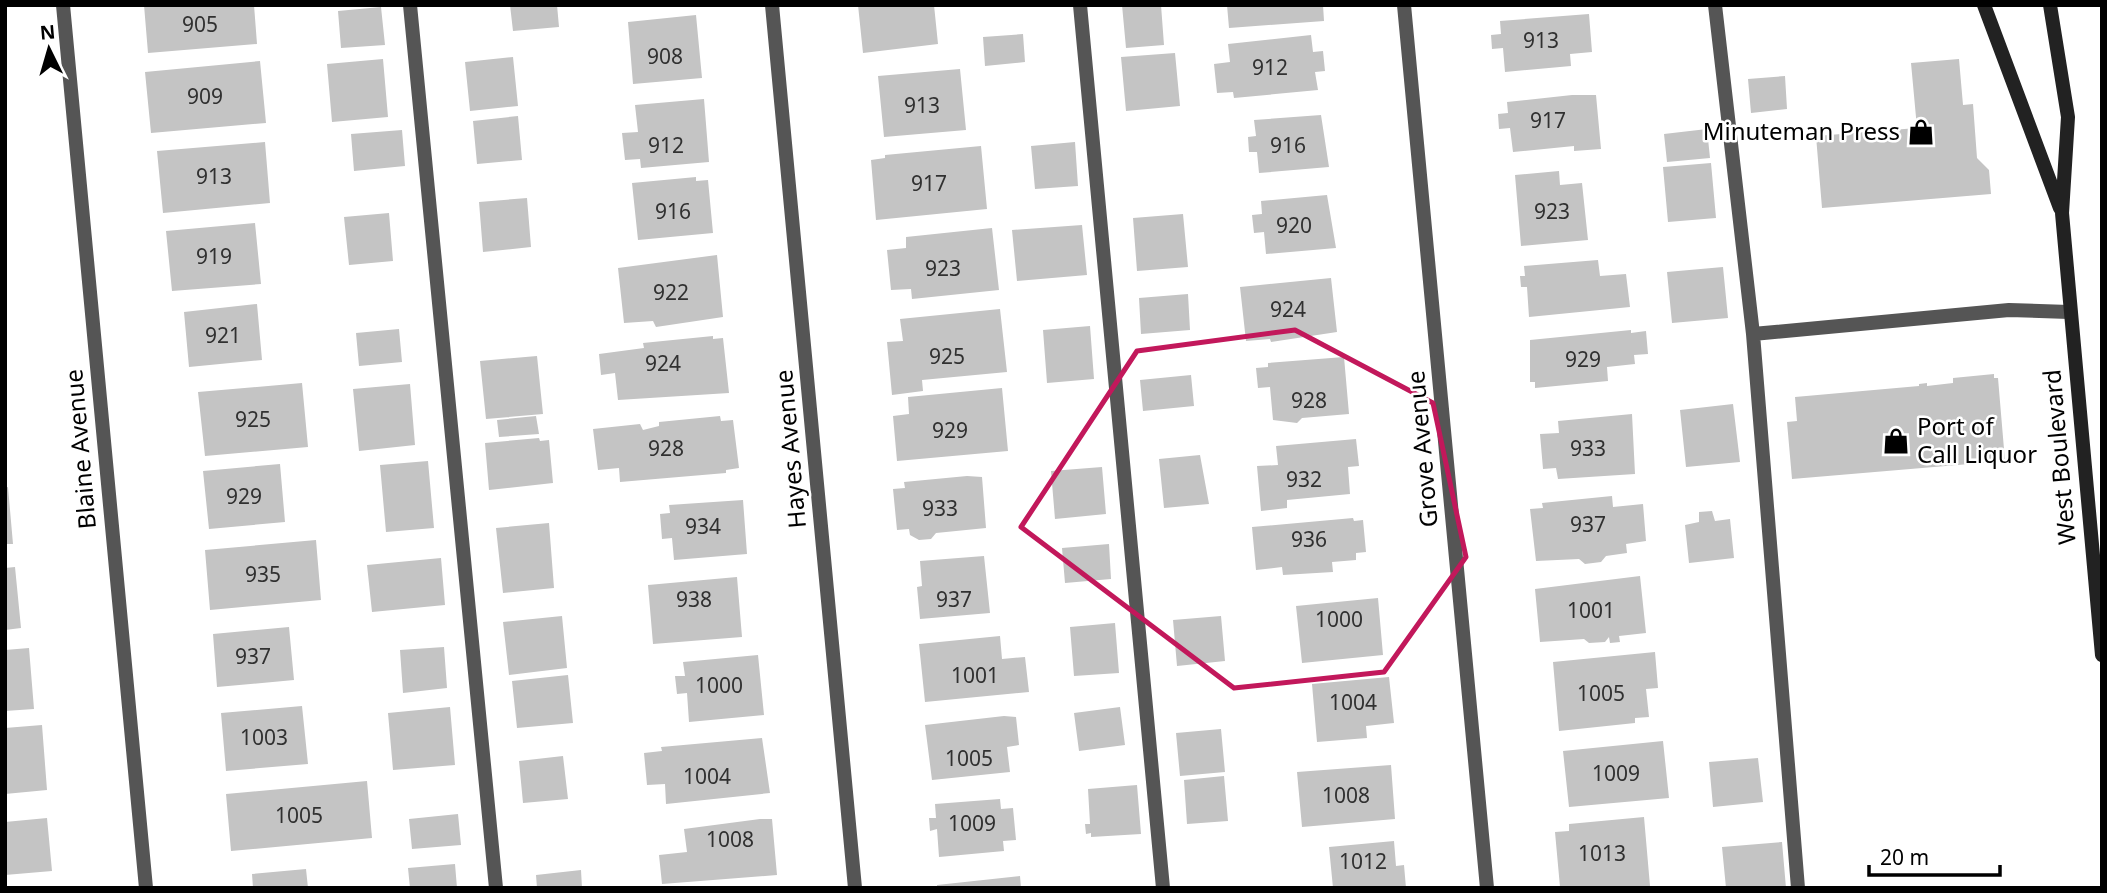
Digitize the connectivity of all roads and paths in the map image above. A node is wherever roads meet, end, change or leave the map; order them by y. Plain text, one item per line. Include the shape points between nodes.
1 (63, 5) edge
2 (410, 5) edge
3 (772, 5) edge
4 (1080, 5) edge
5 (1404, 5) edge
6 (1716, 5) edge
7 (1984, 5) edge
8 (2050, 6) edge
9 (2062, 213) junction
10 (2069, 312) junction
11 (1753, 334) junction
12 (2102, 655) edge
13 (146, 888) edge
14 (496, 888) edge
15 (855, 888) edge
16 (1163, 888) edge
17 (1487, 888) edge
18 (1798, 888) edge

1 - 13 street, Blaine Avenue
2 - 14 street
3 - 15 street, Hayes Avenue
4 - 16 street
5 - 17 street, Grove Avenue
6 - 11 street
7 - 9 street, West Boulevard
8 - 9 street, West Boulevard via 2068,117
9 - 10 street, West Boulevard
10 - 11 street via 2008,310
10 - 12 street, West Boulevard
11 - 18 street

